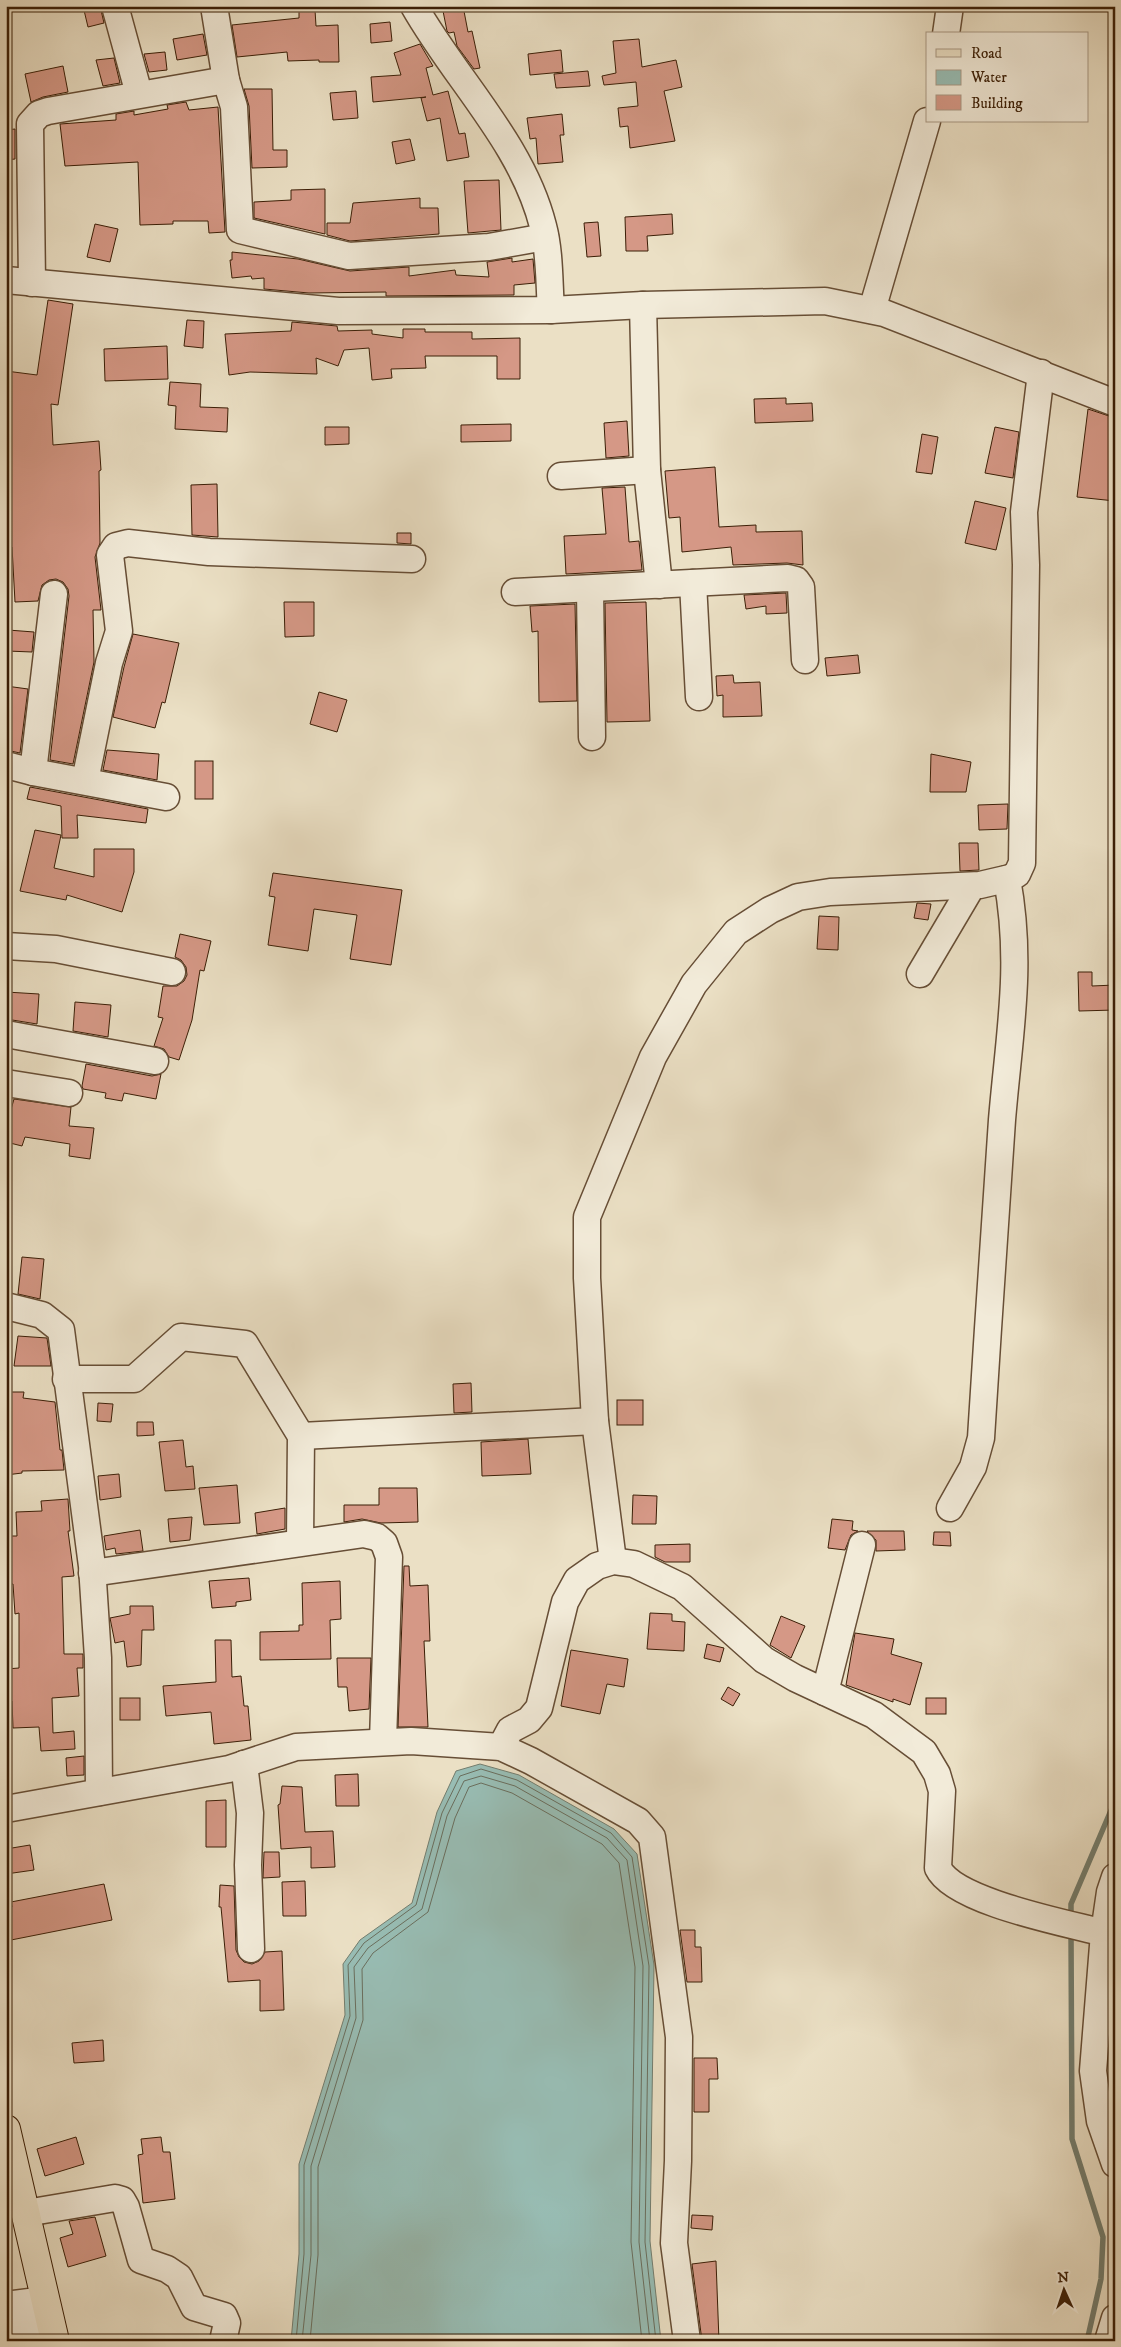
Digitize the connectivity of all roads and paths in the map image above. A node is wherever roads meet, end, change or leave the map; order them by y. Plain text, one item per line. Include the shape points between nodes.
1 (115, 6) edge
2 (214, 6) edge
3 (414, 6) edge
4 (950, 6) edge
5 (946, 32) edge
6 (226, 80) junction
7 (139, 94) junction
8 (927, 122) edge
9 (545, 237) junction
10 (19, 282) edge
11 (643, 305) junction
12 (551, 310) junction
13 (872, 310) junction
14 (1041, 373) junction
15 (1115, 403) edge
16 (647, 470) junction
17 (561, 476) dead end
18 (412, 559) dead end
19 (693, 583) junction
20 (659, 585) junction
21 (590, 589) junction
22 (515, 592) dead end
23 (54, 594) dead end
24 (805, 660) dead end
25 (700, 697) dead end
26 (592, 737) dead end
27 (6, 765) edge
28 (33, 772) junction
29 (86, 781) junction
30 (166, 797) dead end
31 (1007, 879) junction
32 (972, 886) junction
33 (6, 946) edge
34 (172, 972) dead end
35 (920, 974) dead end
36 (6, 1034) edge
37 (155, 1061) dead end
38 (6, 1083) edge
39 (69, 1093) dead end
40 (6, 1306) edge
41 (66, 1379) junction
42 (594, 1420) junction
43 (301, 1436) junction
44 (950, 1508) dead end
45 (300, 1542) junction
46 (862, 1545) dead end
47 (613, 1562) junction
48 (92, 1573) junction
49 (825, 1692) junction
50 (383, 1741) junction
51 (501, 1747) junction
52 (244, 1764) junction
53 (99, 1792) junction
54 (6, 1809) edge
55 (1115, 1877) edge
56 (1083, 1928) junction
57 (251, 1949) dead end
58 (6, 2128) edge
59 (1115, 2164) edge
60 (26, 2213) junction
61 (6, 2305) edge
62 (1115, 2318) edge
63 (50, 2322) edge
64 (6, 2328) edge
65 (223, 2341) edge
66 (687, 2341) edge
67 (1108, 2341) edge

1 - 7 street
2 - 6 street
3 - 9 street via 509,148 529,184
4 - 5 street
6 - 7 street
6 - 9 street via 234,107 240,230 349,256 489,247
7 - 10 street via 48,112 33,118
8 - 13 street
9 - 12 street
10 - 12 street via 338,311
11 - 12 street
11 - 13 street via 825,301
11 - 16 street
13 - 14 street
14 - 15 street
14 - 31 street via 1024,512 1024,850 1017,874
16 - 17 street
16 - 20 street
18 - 29 street via 209,552 128,543 116,546 110,555 118,631
19 - 20 street
19 - 24 street via 796,580 801,587
19 - 25 street
20 - 21 street
21 - 22 street
21 - 26 street
23 - 28 street
27 - 28 street
28 - 29 street
29 - 30 street
31 - 32 street
31 - 44 street via 1015,931 1016,986 1002,1120 982,1438 973,1467
32 - 35 street
32 - 42 street via 830,892 798,897 736,932 694,984 653,1057 587,1217
33 - 34 street via 56,949
36 - 37 street
38 - 39 street
40 - 41 street via 42,1315 61,1330
41 - 43 street via 134,1379 181,1337 245,1344
41 - 48 street
42 - 43 street
42 - 47 street
43 - 45 street
45 - 48 street
45 - 50 street via 371,1535 384,1543 388,1550
46 - 49 street
47 - 49 street via 634,1564 682,1587 764,1660
47 - 51 street via 597,1566 577,1580 566,1602 539,1708 529,1720 513,1727
48 - 53 street via 98,1658
49 - 56 street via 874,1715 924,1752 937,1774 942,1791 938,1868 941,1876 958,1888 1026,1914
50 - 51 street
50 - 52 street via 296,1747
51 - 66 street via 638,1821 652,1837 679,2037 674,2243
52 - 53 street
52 - 57 street via 250,1812
53 - 54 street
55 - 56 street via 1110,1892
56 - 59 street via 1093,2071 1100,2121
58 - 60 main road
60 - 63 main road
60 - 65 street via 115,2198 122,2200 141,2260 179,2277 194,2307 224,2316 227,2323
61 - 63 street
62 - 67 street
63 - 64 street

